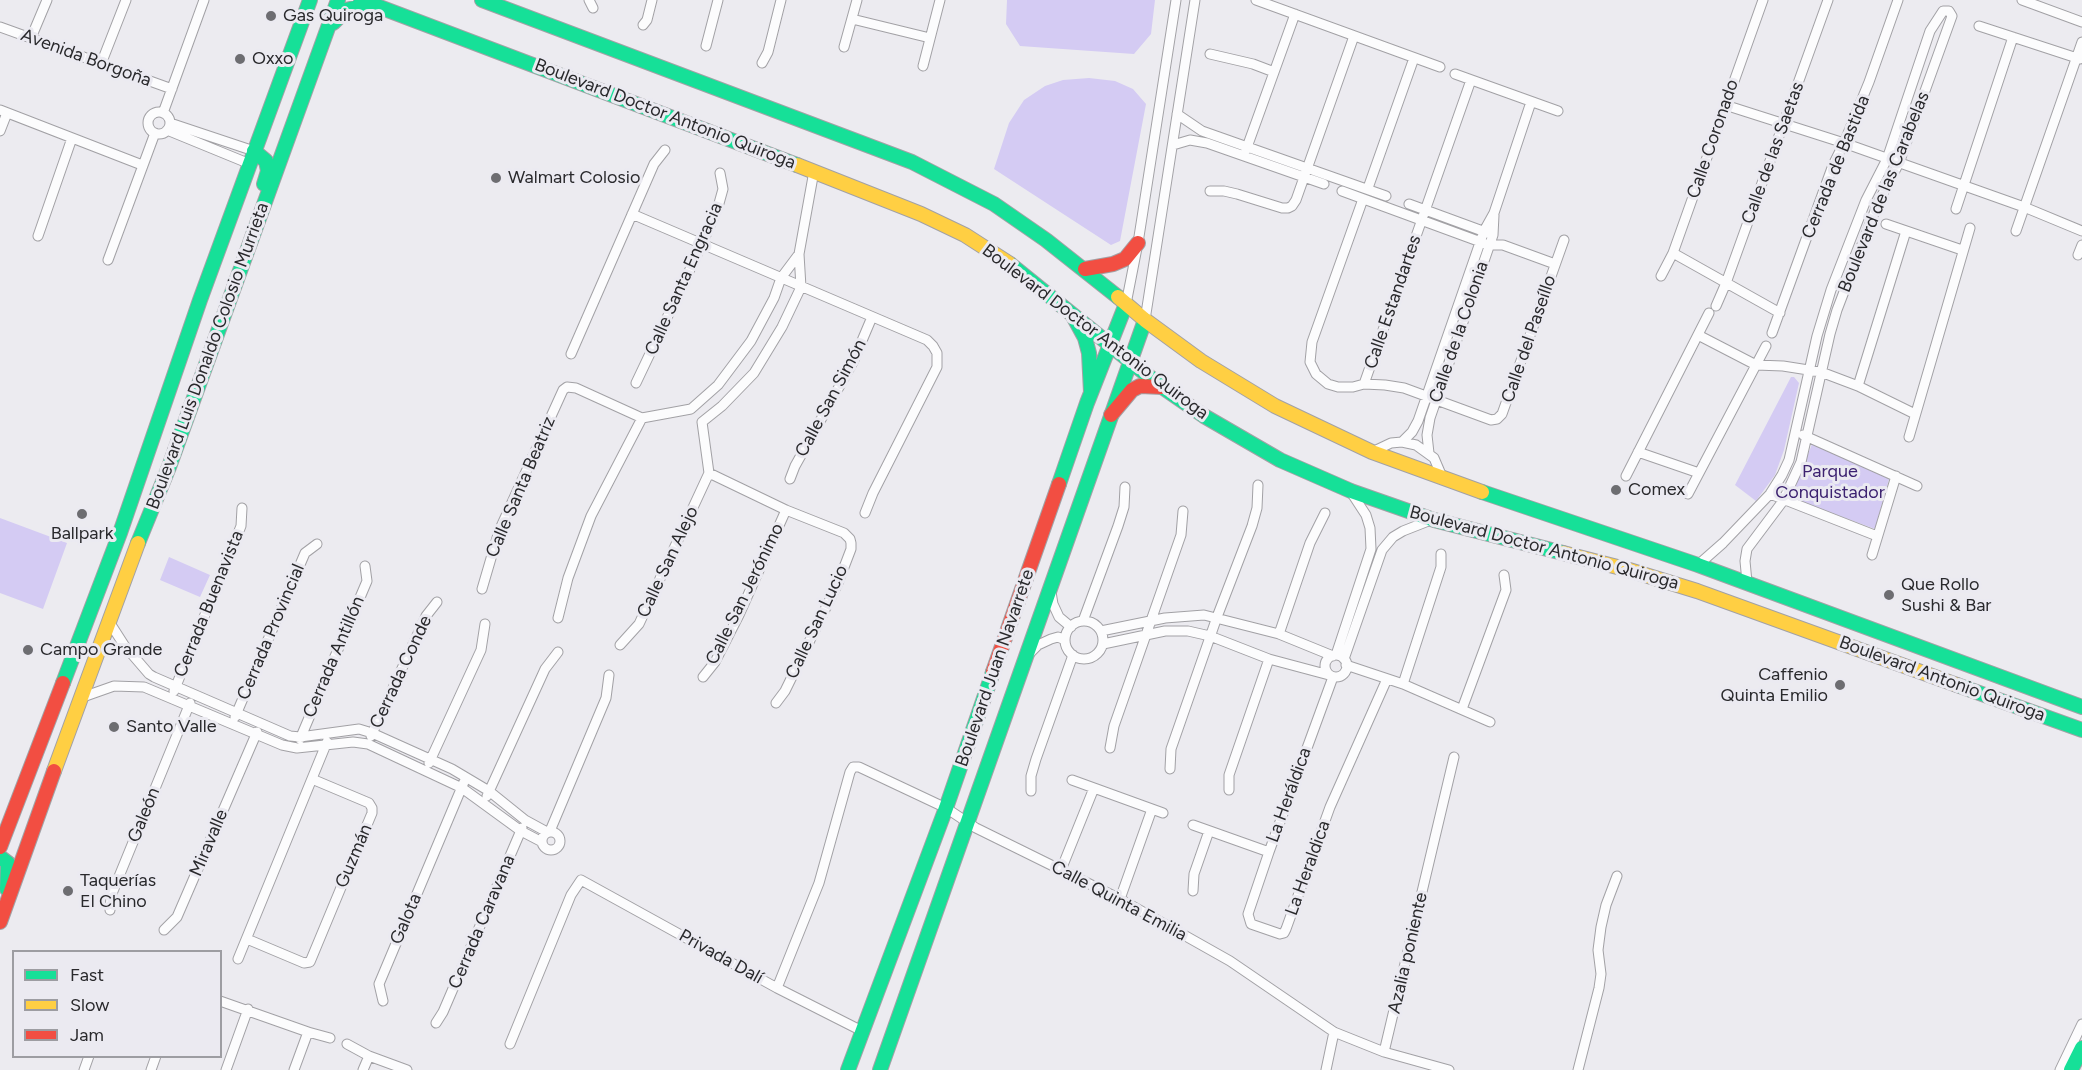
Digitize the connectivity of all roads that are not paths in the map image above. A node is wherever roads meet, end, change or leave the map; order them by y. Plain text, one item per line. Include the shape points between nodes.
1 (47, 0) edge
2 (126, 0) edge
3 (204, 0) edge
4 (298, 0) edge
5 (310, 0) edge
6 (338, 0) edge
7 (482, 0) edge
8 (652, 0) edge
9 (718, 0) edge
10 (781, 0) edge
11 (857, 0) edge
12 (940, 0) edge
13 (1176, 0) edge
14 (1195, 0) edge
15 (1256, 0) edge
16 (1763, 0) edge
17 (1828, 0) edge
18 (1898, 0) edge
19 (2022, 0) edge
20 (366, 2) edge
21 (1295, 14) junction
22 (852, 19) junction
23 (304, 20) junction
24 (2082, 22) edge
25 (643, 25) dead end
26 (1979, 26) dead end
27 (0, 27) edge
28 (327, 30) junction
29 (1354, 36) junction
30 (2013, 37) junction
31 (31, 38) junction
32 (930, 38) junction
33 (2082, 42) edge
34 (706, 46) dead end
35 (844, 47) dead end
36 (1210, 54) dead end
37 (1414, 58) junction
38 (2079, 59) edge
39 (762, 63) dead end
40 (101, 64) junction
41 (923, 66) dead end
42 (1440, 67) dead end
43 (1274, 72) junction
44 (1455, 74) dead end
45 (1471, 80) junction
46 (172, 89) junction
47 (1531, 102) junction
48 (1725, 105) junction
49 (4, 111) edge
50 (1558, 111) dead end
51 (163, 113) junction
52 (1177, 114) junction
53 (1783, 124) junction
54 (168, 127) junction
55 (0, 132) edge
56 (155, 133) junction
57 (207, 134) junction
58 (1201, 136) junction
59 (72, 138) junction
60 (1844, 143) junction
61 (1173, 145) junction
62 (202, 146) junction
63 (665, 150) dead end
64 (1246, 151) junction
65 (252, 157) junction
66 (1887, 159) junction
67 (1899, 163) junction
68 (142, 165) junction
69 (1308, 167) junction
70 (814, 171) junction
71 (720, 173) dead end
72 (1304, 177) junction
73 (1324, 184) dead end
74 (1964, 186) junction
75 (1368, 188) junction
76 (1210, 191) dead end
77 (1342, 191) dead end
78 (1386, 195) dead end
79 (1363, 199) junction
80 (1409, 204) dead end
81 (2024, 207) junction
82 (1425, 209) junction
83 (1956, 209) dead end
84 (632, 214) junction
85 (1421, 220) junction
86 (1886, 224) dead end
87 (1970, 228) dead end
88 (1906, 231) junction
89 (2016, 231) dead end
90 (2082, 231) edge
91 (1488, 233) junction
92 (38, 236) dead end
93 (1564, 240) dead end
94 (1138, 243) junction
95 (1485, 243) junction
96 (702, 244) junction
97 (1503, 245) junction
98 (2082, 245) edge
99 (247, 250) junction
100 (1962, 250) junction
101 (1673, 253) junction
102 (799, 254) junction
103 (2078, 255) dead end
104 (108, 260) dead end
105 (1555, 264) junction
106 (1085, 269) junction
107 (1661, 276) dead end
108 (781, 278) junction
109 (1726, 283) junction
110 (801, 287) junction
111 (1126, 304) junction
112 (1071, 311) junction
113 (1780, 313) junction
114 (872, 317) junction
115 (194, 320) junction
116 (1145, 320) junction
117 (1772, 333) dead end
118 (1698, 335) junction
119 (1111, 344) junction
120 (1766, 346) dead end
121 (571, 354) dead end
122 (207, 360) junction
123 (1130, 362) junction
124 (1756, 365) junction
125 (1809, 370) junction
126 (1821, 372) junction
127 (636, 383) dead end
128 (1364, 384) junction
129 (1858, 386) junction
130 (1162, 387) junction
131 (1093, 388) junction
132 (1118, 396) junction
133 (1426, 396) junction
134 (1437, 399) junction
135 (691, 409) junction
136 (1915, 414) junction
137 (1112, 415) junction
138 (642, 418) junction
139 (702, 422) junction
140 (1795, 433) junction
141 (1808, 437) junction
142 (1909, 437) dead end
143 (1402, 442) junction
144 (1372, 452) junction
145 (1638, 452) junction
146 (1429, 453) junction
147 (709, 473) junction
148 (1699, 473) junction
149 (1626, 476) dead end
150 (1896, 476) junction
151 (1443, 478) junction
152 (790, 479) dead end
153 (1258, 485) dead end
154 (1917, 486) dead end
155 (1125, 487) dead end
156 (1351, 491) junction
157 (1688, 494) dead end
158 (1770, 494) junction
159 (1783, 501) junction
160 (242, 508) dead end
161 (786, 510) junction
162 (1183, 511) dead end
163 (866, 513) dead end
164 (1325, 513) dead end
165 (1434, 520) junction
166 (120, 532) junction
167 (1877, 536) junction
168 (1372, 540) junction
169 (317, 544) dead end
170 (1386, 544) junction
171 (1440, 554) dead end
172 (1872, 555) dead end
173 (132, 558) junction
174 (1698, 565) junction
175 (365, 566) dead end
176 (1504, 575) dead end
177 (1747, 582) junction
178 (1051, 588) junction
179 (482, 589) dead end
180 (437, 602) dead end
181 (1811, 606) joint
182 (1217, 616) junction
183 (1837, 616) junction
184 (558, 618) dead end
185 (1772, 618) junction
186 (108, 620) junction
187 (1152, 620) junction
188 (1083, 621) junction
189 (485, 624) dead end
190 (1071, 627) junction
191 (1802, 629) joint
192 (1101, 631) junction
193 (1279, 634) junction
194 (1147, 635) junction
195 (1210, 636) junction
196 (1065, 640) junction
197 (1102, 644) junction
198 (620, 645) dead end
199 (558, 652) dead end
200 (1073, 655) junction
201 (1026, 658) junction
202 (1269, 659) junction
203 (1340, 659) junction
204 (149, 674) junction
205 (609, 675) dead end
206 (1331, 676) junction
207 (703, 677) dead end
208 (1387, 679) junction
209 (1403, 684) junction
210 (144, 687) junction
211 (176, 688) junction
212 (194, 695) junction
213 (80, 698) junction
214 (171, 698) junction
215 (776, 703) dead end
216 (189, 707) junction
217 (2082, 707) edge
218 (1462, 709) junction
219 (237, 714) junction
220 (1490, 722) dead end
221 (232, 724) junction
222 (260, 724) junction
223 (2082, 730) edge
224 (329, 732) junction
225 (372, 733) junction
226 (255, 735) junction
227 (300, 736) junction
228 (368, 744) junction
229 (326, 745) junction
230 (297, 748) junction
231 (1110, 748) dead end
232 (1454, 757) dead end
233 (431, 759) junction
234 (1170, 769) dead end
235 (425, 770) junction
236 (466, 777) junction
237 (312, 779) junction
238 (1072, 780) dead end
239 (462, 788) junction
240 (1094, 788) junction
241 (1229, 790) dead end
242 (489, 791) junction
243 (1031, 791) dead end
244 (483, 803) junction
245 (16, 805) junction
246 (946, 808) junction
247 (1152, 809) junction
248 (1162, 813) dead end
249 (525, 820) junction
250 (969, 823) junction
251 (1193, 825) dead end
252 (521, 831) junction
253 (1209, 831) junction
254 (548, 832) junction
255 (542, 842) junction
256 (28, 844) junction
257 (0, 847) edge
258 (1269, 852) junction
259 (0, 857) edge
260 (1061, 870) junction
261 (1617, 876) dead end
262 (1193, 891) dead end
263 (9, 898) junction
264 (1120, 899) junction
265 (110, 910) dead end
266 (1248, 914) joint
267 (0, 922) edge
268 (164, 930) dead end
269 (247, 939) junction
270 (238, 959) dead end
271 (777, 988) junction
272 (383, 1001) dead end
273 (222, 1002) edge
274 (248, 1009) junction
275 (436, 1023) dead end
276 (2082, 1024) edge
277 (862, 1031) junction
278 (308, 1032) junction
279 (1334, 1032) junction
280 (330, 1038) dead end
281 (347, 1044) dead end
282 (510, 1044) dead end
283 (2081, 1049) edge
284 (1384, 1052) junction
285 (369, 1056) junction
286 (226, 1070) edge
287 (294, 1070) edge
288 (363, 1070) edge
289 (407, 1070) edge
290 (848, 1070) edge
291 (880, 1070) edge
292 (1326, 1070) edge
293 (1449, 1070) edge
294 (1578, 1070) edge
295 (2060, 1070) edge
296 (2071, 1070) edge

1 - 31 street
2 - 40 street
3 - 46 street
4 - 23 main road
5 - 23 main road, Boulevard Luis Donaldo Colosio Murrieta
6 - 28 main road, Boulevard Luis Donaldo Colosio Murrieta
7 - 106 main road, Boulevard Doctor Antonio Quiroga via 912,162 994,204
8 - 25 street
9 - 34 street
10 - 39 street
11 - 22 street
12 - 32 street
13 - 94 street
14 - 52 street
15 - 21 street
16 - 48 street, Calle Coronado
17 - 53 street, Calle de las Saetas
18 - 60 street, Cerrada de Bastida
19 - 24 street
20 - 28 main road via 346,10
20 - 70 main road, Boulevard Doctor Antonio Quiroga
21 - 29 street
21 - 43 street
22 - 32 street
22 - 35 street
23 - 65 main road, Boulevard Luis Donaldo Colosio Murrieta
26 - 30 street
27 - 31 street, Avenida Borgoña
28 - 99 main road, Boulevard Luis Donaldo Colosio Murrieta
29 - 37 street
29 - 69 street
30 - 38 street
30 - 74 street
31 - 40 street, Avenida Borgoña
32 - 41 street
33 - 38 street
36 - 43 street
37 - 42 street
37 - 75 street
38 - 81 street
40 - 46 street, Avenida Borgoña
43 - 64 street
44 - 45 street
45 - 47 street
45 - 82 street, Calle Estandartes
46 - 51 street
47 - 50 street
47 - 91 street, Calle de la Colonia
48 - 53 street
48 - 101 street, Calle Coronado
49 - 55 street
49 - 59 street
51 - 54 street via 168,118
51 - 56 street via 150,118 148,125
52 - 58 street
52 - 61 street
53 - 60 street
53 - 109 street, Calle de las Saetas
54 - 56 street via 161,134
54 - 57 street
54 - 62 street
56 - 68 street
57 - 62 street
57 - 65 street
58 - 61 street
58 - 64 street
59 - 68 street
59 - 92 street
60 - 66 street
60 - 113 street, Cerrada de Bastida
61 - 116 street
62 - 65 street
63 - 84 street via 654,164
64 - 69 street
64 - 72 street
65 - 99 main road via 266,161 268,171 246,239
65 - 115 main road, Boulevard Luis Donaldo Colosio Murrieta
66 - 67 street
66 - 67 street, Boulevard de las Carabelas via 1930,31 1943,11 1949,11 1952,16
66 - 125 street, Boulevard de las Carabelas via 1866,200 1831,290
67 - 74 street
67 - 126 street, Boulevard de las Carabelas via 1861,244 1837,310
68 - 104 street
69 - 72 street
69 - 75 street
70 - 102 street
70 - 112 main road, Boulevard Doctor Antonio Quiroga via 965,235 1001,257
71 - 96 street, Calle Santa Engracia via 723,189
72 - 73 street
72 - 76 street via 1296,200 1288,208 1231,192
74 - 81 street
74 - 83 street
75 - 78 street
77 - 79 street, Calle Estandartes
79 - 85 street, Calle Estandartes
79 - 128 street, Calle del Paseíllo via 1309,355 1316,374 1328,384 1345,388
80 - 82 street, Calle Estandartes
81 - 89 street
81 - 90 street
82 - 85 street, Calle Estandartes
82 - 91 street, Calle Estandartes
84 - 96 street
84 - 121 street
85 - 95 street, Calle Estandartes
85 - 128 street, Calle Estandartes
86 - 88 street
87 - 100 street
88 - 100 street
88 - 129 street
91 - 95 street, Calle de la Colonia
91 - 97 street, Calle Estandartes
93 - 105 street, Calle del Paseíllo
94 - 106 main road via 1119,262
94 - 111 street
95 - 97 street, Calle Estandartes
95 - 133 street, Calle de la Colonia
95 - 134 street, Calle de la Colonia
96 - 108 street
96 - 127 street, Calle Santa Engracia
97 - 105 street, Calle Estandartes
98 - 103 street
99 - 122 main road, Boulevard Luis Donaldo Colosio Murrieta
100 - 136 street
101 - 107 street, Calle Coronado
101 - 109 street
102 - 108 street
102 - 110 street
105 - 134 street, Calle del Paseíllo via 1500,417 1491,420
106 - 111 main road, Boulevard Doctor Antonio Quiroga
108 - 110 street
108 - 135 street via 751,341 718,385
109 - 113 street
109 - 118 street, Calle de las Saetas
110 - 114 street
110 - 139 street via 754,373
111 - 116 main road, Boulevard Doctor Antonio Quiroga
111 - 119 main road, Boulevard Juan Navarrete
112 - 119 main road, Boulevard Doctor Antonio Quiroga
112 - 131 main road via 1089,353
113 - 117 street, Cerrada de Bastida
114 - 152 street, Calle San Simón via 853,362
114 - 163 street via 927,340 937,353 937,367
115 - 122 main road via 206,327 208,333
115 - 166 main road, Boulevard Luis Donaldo Colosio Murrieta
116 - 123 main road, Boulevard Juan Navarrete
116 - 144 main road, Boulevard Doctor Antonio Quiroga via 1201,361 1275,406
118 - 124 street
118 - 145 street
119 - 123 main road, Boulevard Doctor Antonio Quiroga
119 - 131 main road, Boulevard Juan Navarrete
120 - 124 street
122 - 173 main road, Boulevard Luis Donaldo Colosio Murrieta via 170,467
123 - 130 main road, Boulevard Doctor Antonio Quiroga
123 - 132 main road, Boulevard Juan Navarrete
124 - 125 street
124 - 148 street
125 - 126 street
125 - 140 street, Boulevard de las Carabelas
126 - 129 street
126 - 141 street, Boulevard de las Carabelas
128 - 133 street, Calle del Paseíllo via 1385,385
129 - 136 street
130 - 137 main road via 1140,386 1132,390
130 - 156 main road, Boulevard Doctor Antonio Quiroga via 1280,460
131 - 132 main road via 1108,383
131 - 246 main road, Boulevard Juan Navarrete
132 - 137 main road, Boulevard Juan Navarrete
133 - 134 street, Calle del Paseíllo
133 - 143 street, Calle de la Colonia via 1415,427
134 - 146 street, Calle de la Colonia via 1428,426
135 - 138 street
135 - 139 street
136 - 142 street
137 - 178 main road, Boulevard Juan Navarrete
138 - 179 street, Calle Santa Beatriz via 567,387 499,531
138 - 184 street via 591,516
139 - 147 street
140 - 141 street
140 - 158 street, Boulevard de las Carabelas via 1789,460
141 - 150 street
141 - 159 street, Boulevard de las Carabelas
143 - 144 street
143 - 146 street
144 - 151 main road, Boulevard Doctor Antonio Quiroga
145 - 148 street
145 - 149 street
146 - 151 street, Calle de la Colonia
147 - 161 street
147 - 198 street, Calle San Alejo via 639,624
148 - 157 street
150 - 154 street
150 - 167 street
151 - 174 main road, Boulevard Doctor Antonio Quiroga
153 - 182 street via 1252,526
155 - 188 street via 1124,507
156 - 165 main road, Boulevard Doctor Antonio Quiroga
156 - 168 street via 1366,515
158 - 159 street
158 - 174 street, Boulevard de las Carabelas
159 - 167 street
159 - 177 street, Boulevard de las Carabelas via 1747,549
160 - 211 street, Cerrada Buenavista via 242,526
161 - 207 street, Calle San Jerónimo via 739,615
161 - 215 street, Calle San Lucio via 844,534 850,539 851,549 838,583
162 - 187 street via 1181,535
164 - 193 street via 1310,543
165 - 170 street via 1403,531
165 - 185 main road, Boulevard Doctor Antonio Quiroga via 1629,570
166 - 173 main road via 122,549
166 - 245 main road, Boulevard Luis Donaldo Colosio Murrieta
167 - 172 street
168 - 170 street
168 - 203 street
169 - 219 street, Cerrada Provincial via 304,553
170 - 203 street
171 - 209 street via 1441,567
173 - 186 main road, Boulevard Luis Donaldo Colosio Murrieta
174 - 177 main road, Boulevard Doctor Antonio Quiroga
175 - 227 street, Cerrada Antillón via 367,581
176 - 218 street via 1506,590
177 - 181 main road, Boulevard Doctor Antonio Quiroga
178 - 190 street via 1055,611
178 - 201 main road, Boulevard Juan Navarrete
180 - 225 street, Cerrada Conde via 426,616
181 - 183 main road, Boulevard Antonio Quiroga
182 - 187 street via 1182,615
182 - 193 street
182 - 195 street
183 - 185 main road via 1826,630
183 - 217 main road, Boulevard Antonio Quiroga
185 - 191 main road, Boulevard Doctor Antonio Quiroga
186 - 204 street
186 - 213 main road, Boulevard Luis Donaldo Colosio Murrieta
187 - 192 street
187 - 194 street
188 - 190 street
188 - 192 street
189 - 233 street via 481,650
190 - 196 street
191 - 223 main road, Boulevard Antonio Quiroga
192 - 197 street
193 - 203 street
194 - 195 street via 1179,630
194 - 197 street
194 - 231 street via 1114,726
195 - 202 street
195 - 234 street via 1170,749
196 - 200 street
196 - 201 street via 1058,637 1044,641
197 - 200 street via 1091,658
199 - 242 street via 545,669
200 - 243 street via 1036,759
201 - 250 main road, Boulevard Juan Navarrete
202 - 206 street
202 - 241 street via 1229,775
203 - 206 street via 1344,673
203 - 206 street via 1326,662 1326,671
203 - 208 street
204 - 210 street
204 - 211 street
205 - 254 street via 606,698
206 - 258 street, La Heráldica
208 - 209 street
208 - 266 street, La Heraldica via 1330,807 1284,933 1251,924
209 - 218 street
210 - 213 street via 114,686
210 - 214 street
211 - 212 street
211 - 214 street, Cerrada Buenavista
212 - 216 street, Galeón
212 - 219 street
213 - 256 main road, Boulevard Luis Donaldo Colosio Murrieta
214 - 216 street
216 - 221 street
216 - 265 street, Galeón via 111,896
218 - 220 street
219 - 221 street, Cerrada Provincial
219 - 222 street
221 - 226 street
222 - 226 street, Miravalle
222 - 227 street
224 - 225 street via 358,729
224 - 227 street
224 - 229 street
225 - 228 street, Cerrada Conde
225 - 233 street
226 - 230 street
226 - 268 street, Miravalle via 177,917
227 - 230 street, Cerrada Antillón
228 - 229 street
228 - 235 street
229 - 230 street
229 - 237 street
232 - 284 street, Azalia poniente
233 - 235 street
233 - 236 street
235 - 239 street
236 - 239 street, Galota
236 - 242 street
237 - 269 street
237 - 269 street, Guzmán via 369,803 372,813 310,962
238 - 240 street
239 - 244 street
239 - 272 street, Galota via 379,984
240 - 247 street
240 - 260 street
242 - 244 street
242 - 249 street
244 - 252 street
245 - 256 main road via 15,834
245 - 257 main road, Boulevard Luis Donaldo Colosio Murrieta
246 - 250 street, Calle Quinta Emilia
246 - 271 street, Calle Quinta Emilia via 854,767 819,883
246 - 277 main road, Boulevard Juan Navarrete
247 - 248 street
247 - 264 street
249 - 252 street, Cerrada Caravana
249 - 254 street
250 - 260 street, Calle Quinta Emilia
250 - 291 main road, Boulevard Juan Navarrete
251 - 253 street
252 - 255 street
252 - 275 street, Cerrada Caravana
253 - 258 street
253 - 262 street via 1194,874
254 - 255 street
254 - 255 street via 557,833 561,843 549,850
256 - 263 main road, Boulevard Luis Donaldo Colosio Murrieta
258 - 266 street, La Heráldica
259 - 263 main road via 8,863
260 - 264 street, Calle Quinta Emilia
261 - 294 street via 1601,927 1599,988
263 - 267 main road, Boulevard Luis Donaldo Colosio Murrieta
264 - 279 street, Calle Quinta Emilia via 1230,961
269 - 270 street
271 - 277 street, Privada Dalí
271 - 282 street, Privada Dalí via 581,880 571,895
273 - 274 street
274 - 278 street
274 - 286 street
276 - 295 street
277 - 290 main road, Boulevard Juan Navarrete
278 - 280 street
278 - 287 street
279 - 284 street, Calle Quinta Emilia
279 - 292 street
281 - 285 street
283 - 296 main road
284 - 293 street, Calle Quinta Emilia
285 - 288 street
285 - 289 street

